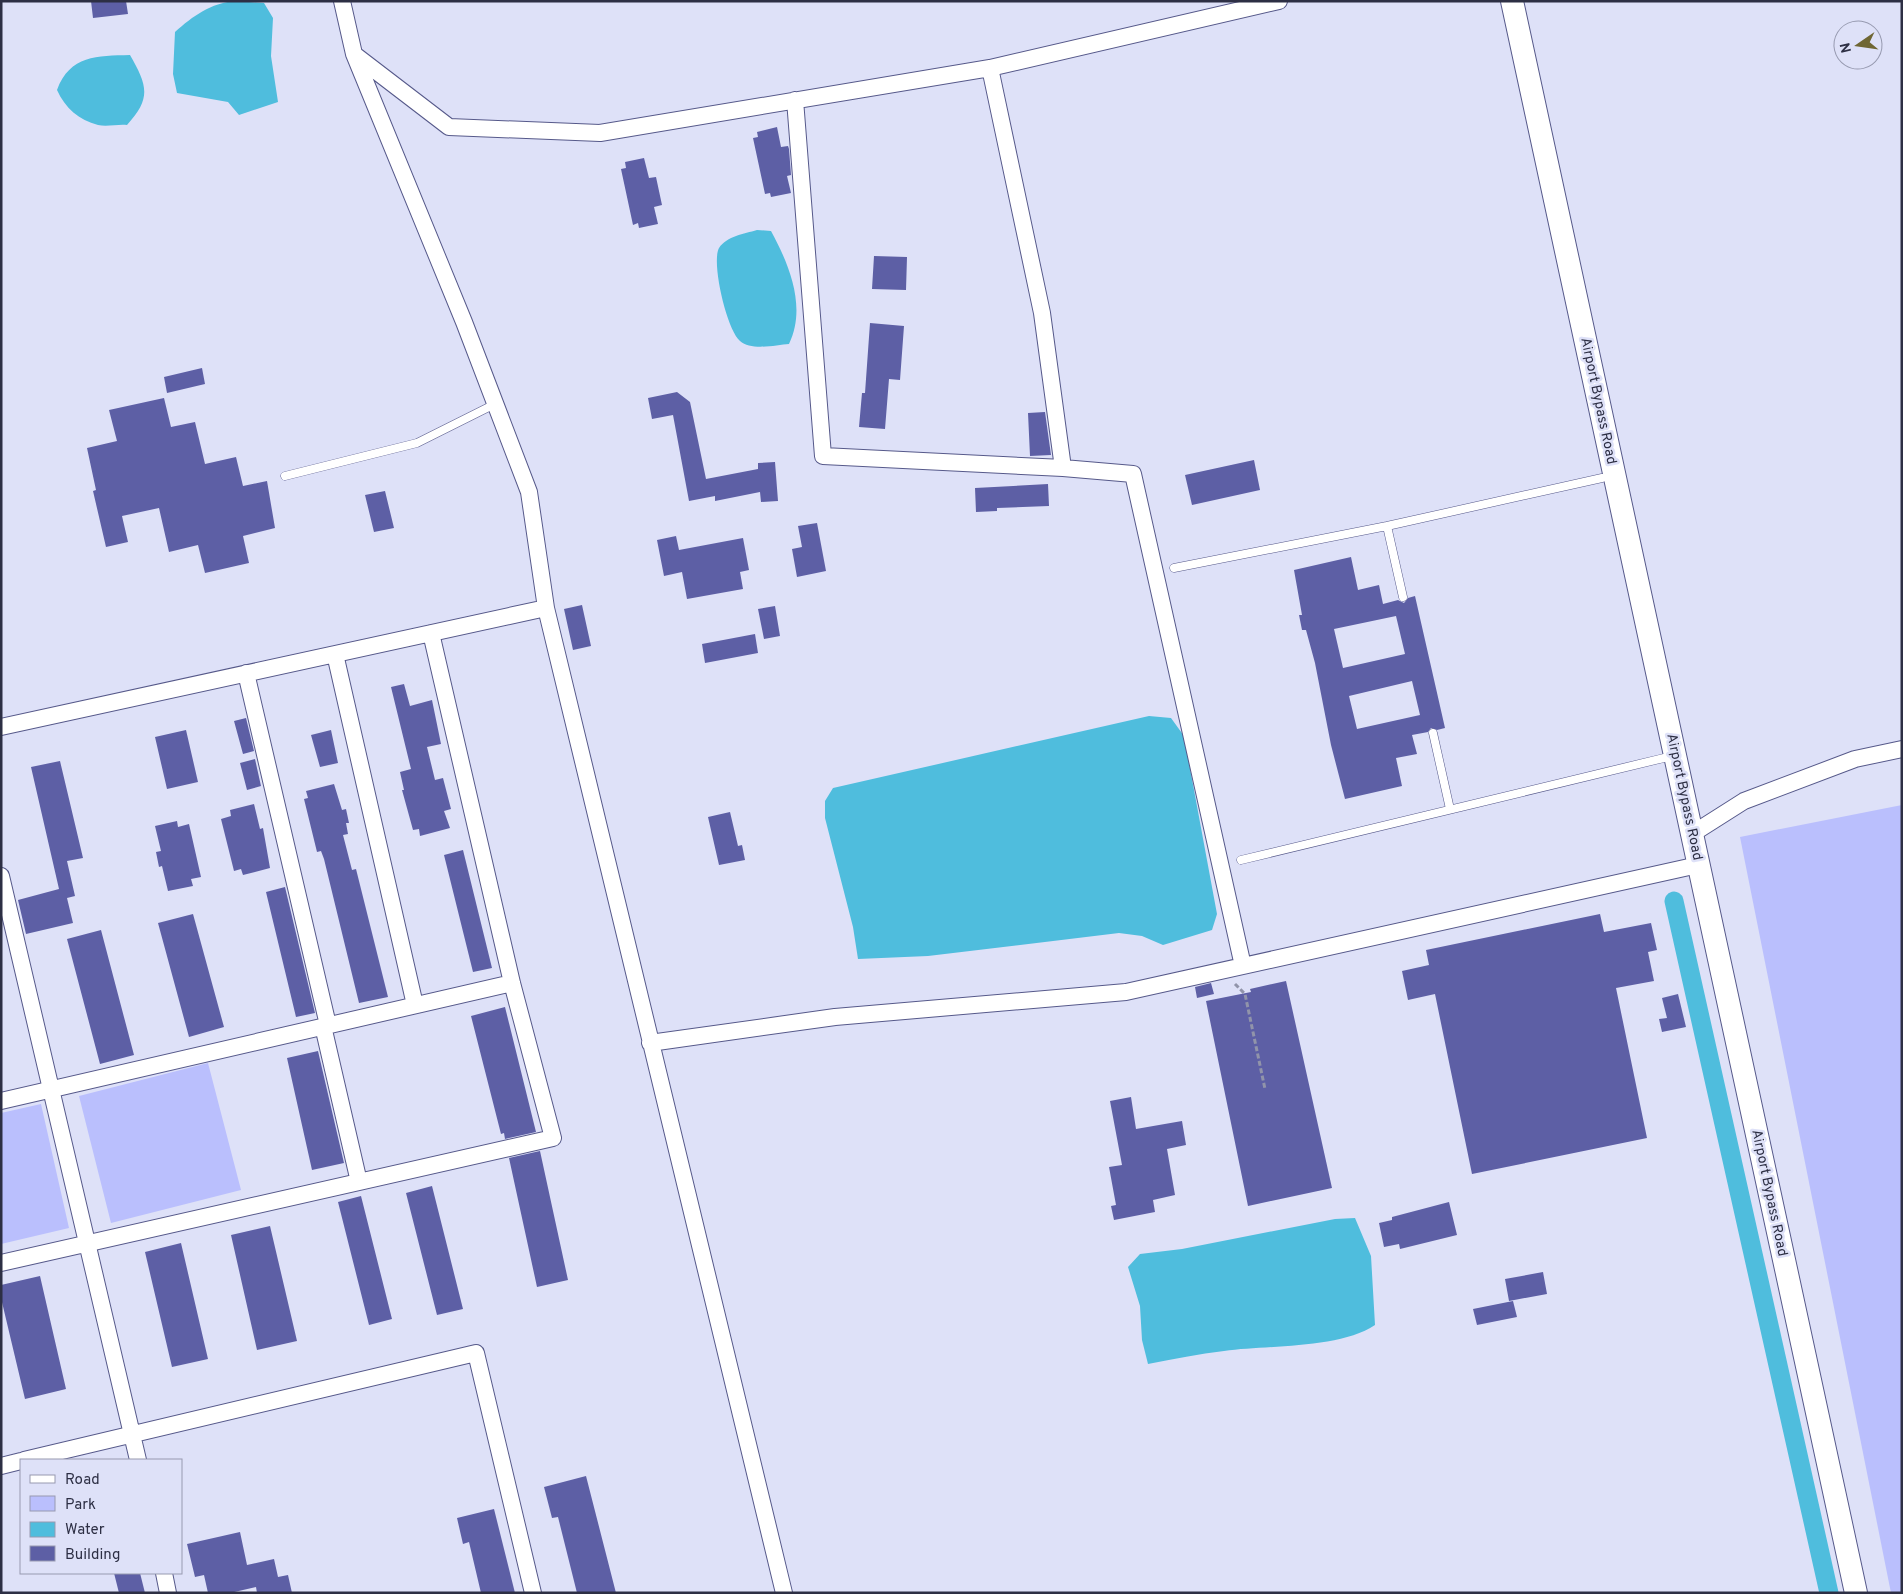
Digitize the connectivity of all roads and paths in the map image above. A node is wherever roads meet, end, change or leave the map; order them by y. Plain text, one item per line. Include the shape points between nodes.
1 (342, 1) edge
2 (1278, 1) edge
3 (1512, 1) edge
4 (354, 54) junction
5 (990, 68) junction
6 (795, 100) junction
7 (495, 404) junction
8 (1063, 468) junction
9 (285, 476) dead end
10 (1602, 478) dead end
11 (1387, 526) junction
12 (1174, 568) dead end
13 (1403, 597) dead end
14 (546, 608) junction
15 (432, 633) junction
16 (336, 654) junction
17 (246, 673) junction
18 (1, 727) edge
19 (1433, 734) dead end
20 (1902, 749) edge
21 (1664, 758) dead end
22 (1450, 810) junction
23 (1692, 834) junction
24 (1241, 860) dead end
25 (1698, 864) junction
26 (1, 876) edge
27 (1243, 966) junction
28 (1223, 971) junction
29 (512, 983) junction
30 (414, 1005) junction
31 (326, 1026) junction
32 (650, 1043) junction
33 (1265, 1089) dead end
34 (51, 1090) junction
35 (1, 1101) edge
36 (359, 1182) junction
37 (86, 1244) junction
38 (1, 1263) edge
39 (132, 1433) junction
40 (30, 1459) edge
41 (138, 1459) edge
42 (20, 1461) edge
43 (1, 1466) edge
44 (164, 1574) edge
45 (168, 1593) edge
46 (533, 1593) edge
47 (784, 1593) edge
48 (1856, 1593) edge

1 - 4 street
2 - 5 street
3 - 23 street, Airport Bypass Road
4 - 6 street via 449,127 600,132
4 - 7 street
5 - 6 street
5 - 8 street via 1042,313
6 - 8 street via 822,456
7 - 9 lane via 417,443
7 - 14 street via 529,492
8 - 27 street via 1133,474
10 - 11 lane
11 - 12 lane
11 - 13 lane
14 - 15 street
14 - 32 street
15 - 16 street
15 - 29 street
16 - 17 street
16 - 30 street
17 - 18 street
17 - 31 street
19 - 22 lane
20 - 23 street via 1855,759 1744,801
21 - 22 lane
22 - 24 lane
23 - 25 street, Airport Bypass Road
25 - 27 street
25 - 48 street, Airport Bypass Road
26 - 34 street
27 - 28 street
28 - 32 street via 1126,992 835,1017
28 - 33 path via 1244,994
29 - 30 street
29 - 36 street via 552,1138
30 - 31 street
31 - 34 street
31 - 36 street
32 - 47 street
34 - 35 street
34 - 37 street
36 - 37 street
37 - 38 street
37 - 39 street
39 - 40 street
39 - 41 street
39 - 46 street via 476,1353
42 - 43 street
44 - 45 street

